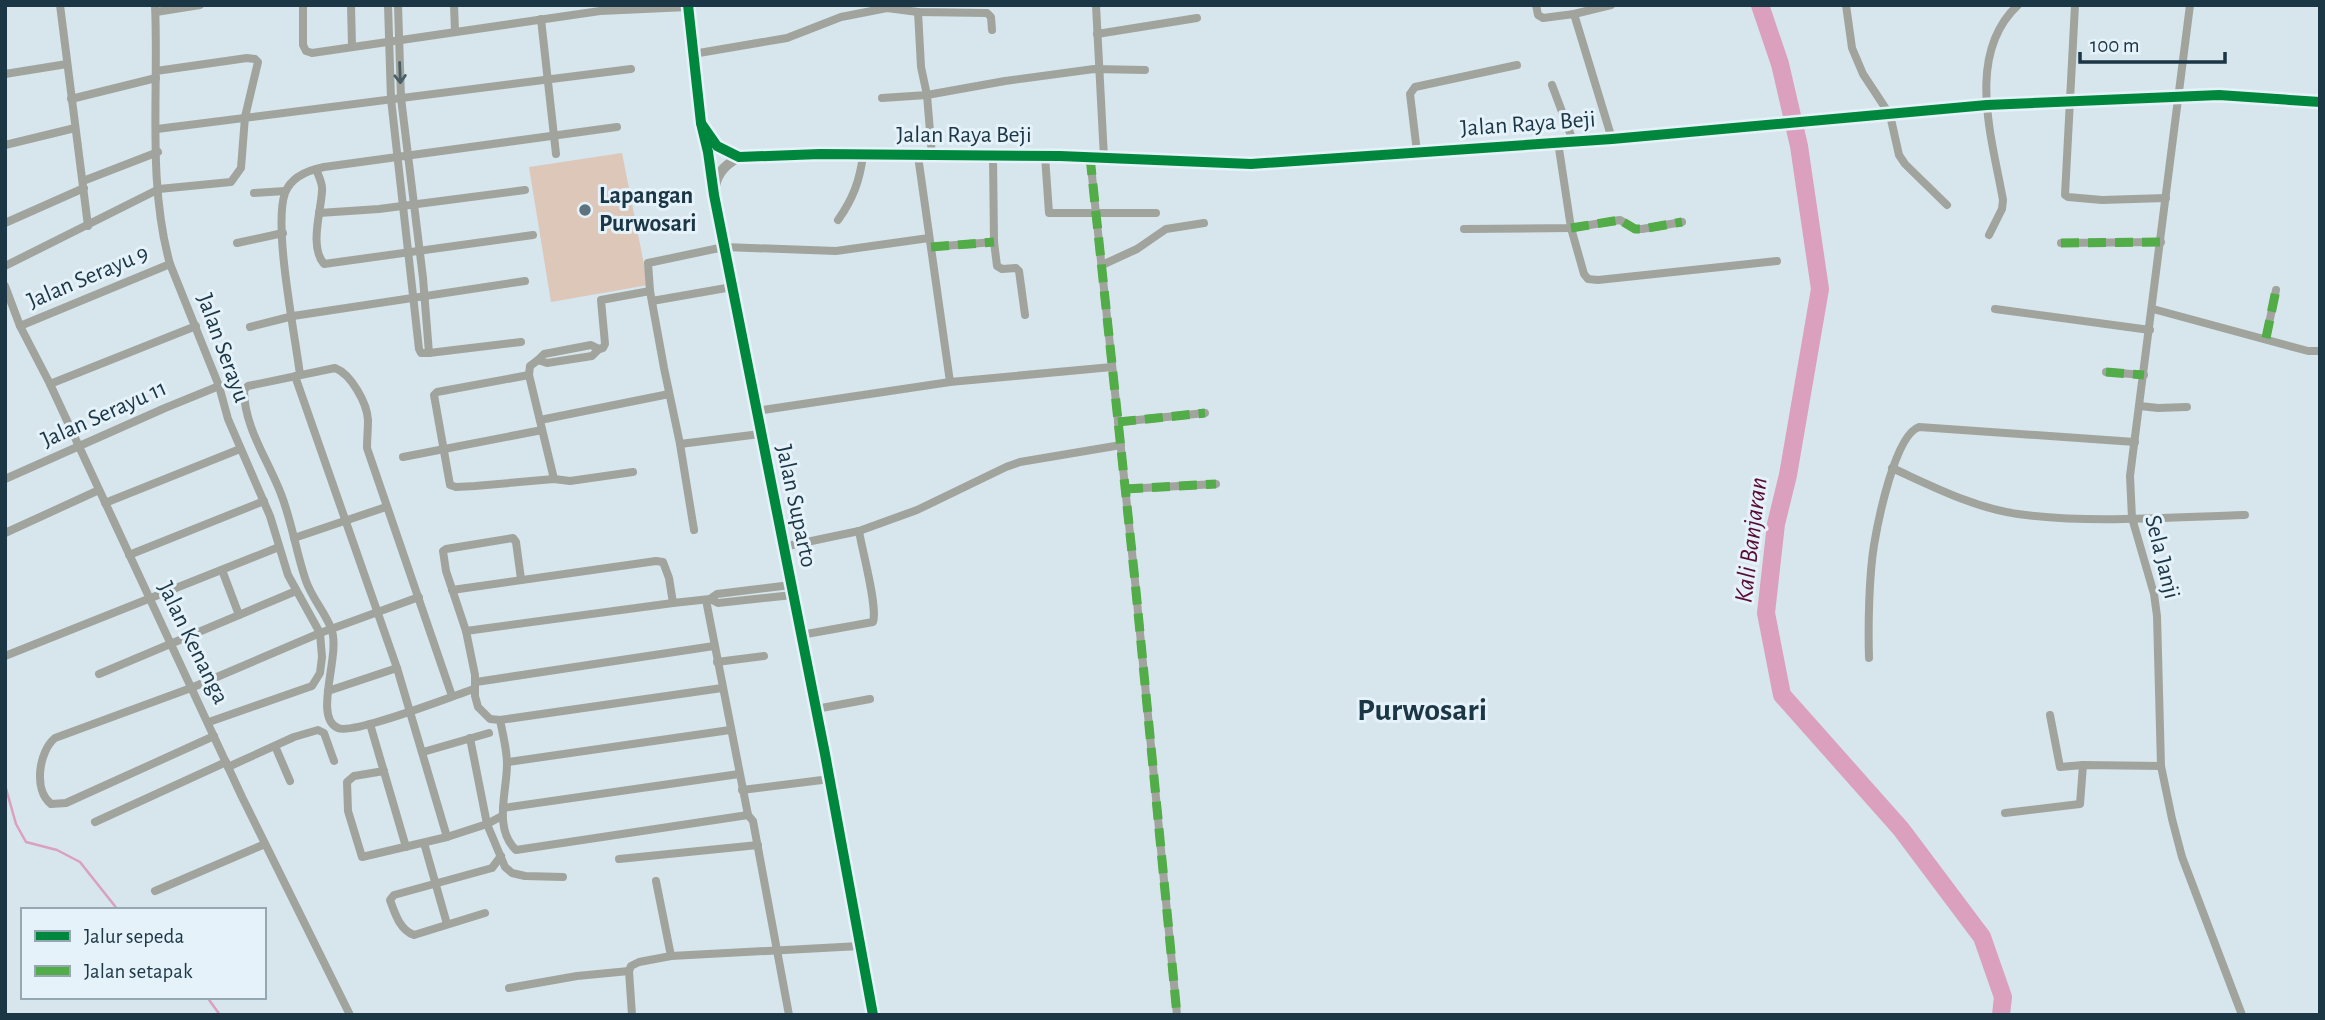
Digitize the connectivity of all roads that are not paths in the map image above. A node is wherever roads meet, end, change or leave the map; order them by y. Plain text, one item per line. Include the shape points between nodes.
1 (60, 5) edge
2 (200, 5) edge
3 (303, 5) edge
4 (351, 5) edge
5 (388, 5) edge
6 (398, 5) edge
7 (454, 5) edge
8 (1096, 5) edge
9 (1536, 5) edge
10 (1611, 5) edge
11 (1846, 5) edge
12 (2018, 5) edge
13 (2075, 5) edge
14 (2190, 5) edge
15 (688, 6) edge
16 (155, 8) edge
17 (598, 8) edge
18 (918, 12) junction
19 (1574, 14) junction
20 (1197, 18) dead end
21 (541, 19) junction
22 (992, 30) dead end
23 (455, 31) junction
24 (1097, 33) junction
25 (388, 40) junction
26 (399, 40) junction
27 (352, 46) junction
28 (693, 54) junction
29 (67, 64) junction
30 (1517, 65) dead end
31 (631, 69) dead end
32 (1098, 70) junction
33 (1145, 70) dead end
34 (5, 74) edge
35 (156, 74) junction
36 (548, 79) junction
37 (1552, 85) dead end
38 (927, 95) junction
39 (2177, 97) junction
40 (71, 99) junction
41 (391, 99) junction
42 (401, 99) junction
43 (882, 99) dead end
44 (2069, 101) junction
45 (2320, 102) edge
46 (1987, 105) junction
47 (1890, 115) junction
48 (245, 117) junction
49 (701, 123) junction
50 (617, 127) dead end
51 (75, 128) junction
52 (157, 129) junction
53 (555, 135) junction
54 (1612, 139) junction
55 (1573, 141) junction
56 (1558, 142) junction
57 (5, 145) edge
58 (158, 152) junction
59 (1417, 152) junction
60 (556, 154) dead end
61 (407, 155) junction
62 (863, 155) junction
63 (396, 156) junction
64 (918, 156) junction
65 (932, 156) junction
66 (1045, 156) junction
67 (739, 157) junction
68 (993, 157) junction
69 (1090, 158) junction
70 (1104, 158) junction
71 (316, 169) junction
72 (83, 185) junction
73 (159, 189) junction
74 (525, 190) dead end
75 (285, 191) junction
76 (254, 193) dead end
77 (714, 195) junction
78 (2166, 198) junction
79 (413, 203) junction
80 (403, 205) junction
81 (1947, 205) dead end
82 (319, 212) junction
83 (1096, 212) junction
84 (1156, 213) dead end
85 (838, 220) dead end
86 (1682, 222) dead end
87 (5, 223) edge
88 (1204, 223) dead end
89 (88, 226) junction
90 (1572, 228) junction
91 (1464, 229) dead end
92 (283, 233) junction
93 (533, 235) dead end
94 (1989, 235) dead end
95 (994, 242) junction
96 (2161, 242) junction
97 (237, 243) dead end
98 (930, 243) junction
99 (2060, 243) dead end
100 (724, 247) junction
101 (419, 251) junction
102 (409, 253) junction
103 (1777, 261) dead end
104 (170, 264) junction
105 (1102, 265) junction
106 (5, 266) edge
107 (525, 281) dead end
108 (5, 286) edge
109 (732, 287) junction
110 (2276, 290) dead end
111 (650, 291) junction
112 (419, 296) junction
113 (652, 301) junction
114 (1995, 309) dead end
115 (2153, 309) junction
116 (1026, 315) dead end
117 (293, 316) junction
118 (20, 326) junction
119 (196, 326) junction
120 (250, 327) dead end
121 (2150, 330) junction
122 (2266, 338) junction
123 (521, 342) dead end
124 (2320, 351) edge
125 (1112, 367) junction
126 (2106, 372) dead end
127 (298, 375) junction
128 (529, 375) junction
129 (2144, 375) junction
130 (950, 382) junction
131 (50, 384) junction
132 (219, 386) junction
133 (669, 394) junction
134 (2140, 406) junction
135 (2187, 407) dead end
136 (756, 411) junction
137 (1205, 413) dead end
138 (540, 420) junction
139 (1118, 422) junction
140 (542, 430) junction
141 (760, 434) junction
142 (2135, 442) junction
143 (680, 444) junction
144 (1121, 445) junction
145 (78, 446) junction
146 (240, 449) junction
147 (443, 449) junction
148 (403, 457) dead end
149 (1892, 468) junction
150 (633, 472) dead end
151 (5, 479) edge
152 (554, 479) junction
153 (1216, 484) dead end
154 (1125, 489) junction
155 (99, 490) junction
156 (264, 502) junction
157 (105, 503) junction
158 (386, 507) junction
159 (2245, 515) dead end
160 (2132, 518) junction
161 (346, 520) junction
162 (694, 530) dead end
163 (859, 531) junction
164 (5, 533) edge
165 (294, 538) junction
166 (279, 547) junction
167 (783, 547) junction
168 (129, 555) junction
169 (222, 570) junction
170 (521, 579) junction
171 (452, 590) junction
172 (792, 590) junction
173 (296, 591) junction
174 (419, 597) junction
175 (149, 598) junction
176 (708, 599) junction
177 (673, 603) junction
178 (378, 612) junction
179 (239, 615) junction
180 (332, 629) junction
181 (466, 631) junction
182 (320, 633) junction
183 (801, 635) junction
184 (171, 642) junction
185 (714, 646) junction
186 (5, 656) edge
187 (764, 656) dead end
188 (1869, 657) dead end
189 (717, 662) junction
190 (397, 668) junction
191 (99, 674) dead end
192 (475, 685) junction
193 (191, 688) junction
194 (722, 688) junction
195 (328, 691) junction
196 (452, 696) junction
197 (870, 699) dead end
198 (816, 709) junction
199 (411, 711) junction
200 (2049, 715) dead end
201 (500, 720) junction
202 (209, 722) junction
203 (370, 724) junction
204 (730, 730) junction
205 (489, 733) dead end
206 (214, 736) junction
207 (470, 738) junction
208 (275, 746) junction
209 (423, 752) junction
210 (334, 761) dead end
211 (508, 762) junction
212 (227, 764) junction
213 (2083, 765) junction
214 (2161, 766) junction
215 (384, 771) junction
216 (739, 774) junction
217 (830, 779) junction
218 (290, 781) dead end
219 (742, 790) junction
220 (502, 812) junction
221 (2005, 813) dead end
222 (748, 815) junction
223 (95, 822) dead end
224 (487, 824) junction
225 (447, 837) junction
226 (424, 843) junction
227 (265, 844) junction
228 (758, 845) junction
229 (405, 847) junction
230 (501, 856) junction
231 (619, 859) dead end
232 (563, 877) dead end
233 (656, 881) dead end
234 (435, 884) junction
235 (155, 891) dead end
236 (485, 913) dead end
237 (447, 924) junction
238 (860, 946) junction
239 (776, 950) junction
240 (671, 957) junction
241 (629, 971) junction
242 (509, 988) dead end
243 (350, 1015) edge
244 (632, 1015) edge
245 (789, 1015) edge
246 (873, 1015) edge
247 (1177, 1015) edge
248 (2242, 1015) edge

1 - 29 street
2 - 16 street
3 - 27 street via 306,51
4 - 27 street
5 - 25 street
6 - 26 street
7 - 23 street
8 - 24 street
9 - 19 street via 1543,18
10 - 19 street
11 - 47 street via 1857,62
12 - 46 street via 1997,30
13 - 44 street
14 - 39 street, Sela Janji
15 - 17 street
15 - 28 street, Jalan Suparto
16 - 35 street, Jalan Serayu
17 - 21 street
18 - 22 street via 987,13
18 - 28 street via 887,8 857,13 787,38
18 - 38 street
19 - 54 street
20 - 24 street
21 - 23 street
21 - 36 street
23 - 26 street
24 - 32 street
25 - 26 street
25 - 27 street
25 - 41 street
26 -> 42 street
28 - 49 street, Jalan Suparto
29 - 34 street
29 - 40 street
30 - 59 street via 1415,87 1410,94
31 - 36 street
32 - 33 street
32 - 38 street
32 - 70 street
35 - 40 street
35 - 48 street via 255,59
35 - 52 street, Jalan Serayu
36 - 42 street
36 - 53 street
37 - 55 street
38 - 43 street
38 - 65 street
39 - 44 street, Jalan Raya Beji
39 - 45 street, Jalan Raya Beji
39 - 78 street, Sela Janji
40 - 51 street
41 - 42 street
41 - 48 street
41 - 63 street
42 - 61 street
44 - 46 street, Jalan Raya Beji
44 - 78 street via 2068,197
46 - 47 street, Jalan Raya Beji
46 - 94 street via 2003,200
47 - 54 street, Jalan Raya Beji
47 - 81 street via 1900,158
48 - 52 street
48 - 73 street via 241,168 231,182
49 - 67 street via 717,146
49 - 77 street, Jalan Suparto
50 - 53 street
51 - 57 street
51 - 72 street
52 - 58 street, Jalan Serayu
53 - 60 street
53 - 61 street
54 - 55 street, Jalan Raya Beji
55 - 56 street, Jalan Raya Beji
56 - 59 street, Jalan Raya Beji
56 - 90 street
58 - 72 street
58 - 73 street, Jalan Serayu
59 - 70 street, Jalan Raya Beji via 1251,164
61 - 63 street
61 - 79 street
62 - 64 street, Jalan Raya Beji
62 - 67 street, Jalan Raya Beji
62 - 85 street via 855,192
63 - 71 street
63 - 80 street
64 - 65 street, Jalan Raya Beji
64 - 98 street
65 - 68 street, Jalan Raya Beji
66 - 68 street, Jalan Raya Beji
66 - 69 street, Jalan Raya Beji
66 - 83 street via 1049,214
67 - 77 street via 719,173
68 - 95 street
69 - 70 street, Jalan Raya Beji
69 - 83 street
71 - 75 street via 300,176
71 - 82 street via 322,189
72 - 87 street
72 - 89 street
73 - 89 street
73 - 104 street, Jalan Serayu
74 - 79 street
75 - 76 street
75 - 92 street
77 - 100 street, Jalan Suparto
78 - 96 street, Sela Janji
79 - 80 street
79 - 101 street
80 - 82 street
80 - 102 street
82 - 102 street via 316,229 324,264
83 - 84 street
83 - 105 street
86 - 90 street via 1639,229 1620,220
88 - 105 street via 1166,229
89 - 106 street
90 - 91 street
90 - 103 street via 1588,279
92 - 97 street
92 - 117 street
93 - 101 street
95 - 98 street
95 - 116 street via 997,266 1019,271
96 - 99 street
96 - 115 street, Sela Janji
98 - 100 street via 836,251
98 - 130 street
100 - 109 street, Jalan Suparto
100 - 111 street via 649,262
101 - 102 street
101 - 112 street
102 - 112 street
104 - 118 street, Jalan Serayu 9
104 - 119 street, Jalan Serayu
105 - 125 street
107 - 112 street
108 - 118 street, Jalan Kenanga
109 - 113 street
109 - 136 street, Jalan Suparto
110 - 122 street
111 - 113 street
111 - 128 street via 601,300 603,348 592,356 547,363 538,360 530,366
112 - 117 street
112 - 123 street via 429,353
113 - 133 street
114 - 121 street
115 - 121 street, Sela Janji
115 - 122 street
117 - 120 street
117 - 127 street
118 - 131 street, Jalan Kenanga
119 - 131 street
119 - 132 street, Jalan Serayu
121 - 129 street, Sela Janji
122 - 124 street
125 - 130 street
125 - 139 street
126 - 129 street
127 - 158 street via 335,368 352,383 368,417 367,449
127 - 161 street
127 - 165 street via 244,390 257,443 281,493
128 - 138 street
128 - 147 street via 437,392
129 - 134 street, Sela Janji
130 - 136 street
131 - 145 street, Jalan Kenanga
132 - 145 street, Jalan Serayu 11
132 - 146 street, Jalan Serayu
133 - 138 street
133 - 143 street
134 - 135 street
134 - 142 street, Sela Janji
136 - 141 street, Jalan Suparto
137 - 139 street
138 - 140 street
139 - 144 street
140 - 147 street
140 - 152 street
141 - 143 street
141 - 167 street, Jalan Suparto
142 - 149 street via 1919,427 1910,431
142 - 160 street, Sela Janji via 2130,477
143 - 162 street
144 - 154 street
144 - 163 street via 1006,467 917,510
145 - 151 street, Jalan Serayu 11
145 - 155 street, Jalan Kenanga
146 - 156 street, Jalan Serayu
146 - 157 street
147 - 148 street
147 - 152 street via 453,487
149 - 160 street via 1958,497 2018,514
149 - 188 street via 1874,546
150 - 152 street
153 - 154 street
154 - 247 street
155 - 157 street, Jalan Kenanga
155 - 164 street
156 - 166 street, Jalan Serayu
156 - 168 street
157 - 168 street, Jalan Kenanga
158 - 161 street
158 - 174 street
159 - 160 street
160 - 214 street, Sela Janji via 2154,594 2158,626
161 - 165 street
161 - 178 street
163 - 167 street
163 - 183 street via 875,619
165 - 180 street via 309,587
166 - 169 street
166 - 173 street, Jalan Serayu
167 - 172 street, Jalan Suparto
168 - 175 street, Jalan Kenanga
169 - 175 street
169 - 179 street
170 - 171 street
170 - 171 street via 516,542 500,539 443,551
170 - 177 street via 663,562
171 - 181 street
172 - 176 street via 718,603
172 - 183 street, Jalan Suparto
173 - 179 street
173 - 182 street, Jalan Serayu
174 - 178 street
174 - 196 street
175 - 184 street, Jalan Kenanga
175 - 186 street
176 - 177 street
176 - 185 street
177 - 181 street
178 - 180 street
178 - 190 street
179 - 184 street
180 - 182 street
180 - 195 street via 334,659
181 - 192 street
182 - 193 street
182 - 202 street, Jalan Serayu via 320,673 312,686
183 - 198 street, Jalan Suparto
184 - 191 street
184 - 193 street, Jalan Kenanga
185 - 189 street
185 - 192 street
187 - 189 street
189 - 194 street
190 - 195 street
190 - 199 street
192 - 196 street
192 - 201 street via 478,706 490,719
193 - 202 street, Jalan Kenanga
193 - 206 street via 55,738 40,773 45,799 51,804 66,803
194 - 201 street
194 - 204 street
195 - 203 street via 326,707 334,727 342,730
196 - 199 street
197 - 198 street
198 - 217 street, Jalan Suparto
199 - 203 street
199 - 209 street
200 - 213 street via 2060,767
201 - 211 street
202 - 206 street, Jalan Kenanga
203 - 215 street
204 - 211 street
204 - 216 street
205 - 207 street
206 - 212 street, Jalan Kenanga
207 - 209 street
207 - 224 street
208 - 210 street via 318,730 324,733
208 - 212 street
208 - 218 street
209 - 225 street
211 - 220 street
212 - 223 street
212 - 227 street, Jalan Kenanga
213 - 214 street
213 - 221 street via 2080,804
214 - 248 street, Sela Janji via 2182,857
215 - 229 street
215 - 229 street via 354,776 346,782 351,822 362,857
216 - 219 street
216 - 220 street
217 - 219 street
217 - 238 street, Jalan Suparto
219 - 222 street
220 - 222 street via 516,850
220 - 224 street
222 - 228 street
224 - 225 street
224 - 230 street
225 - 226 street
226 - 229 street
226 - 234 street
227 - 235 street
227 - 243 street, Jalan Kenanga
228 - 231 street
228 - 239 street
230 - 232 street via 512,873
230 - 234 street via 492,868
233 - 240 street
234 - 237 street
234 - 237 street via 390,900 399,923 411,934
236 - 237 street
238 - 239 street
238 - 246 street, Jalan Suparto
239 - 240 street
239 - 245 street
240 - 241 street via 634,964
241 - 242 street
241 - 244 street

